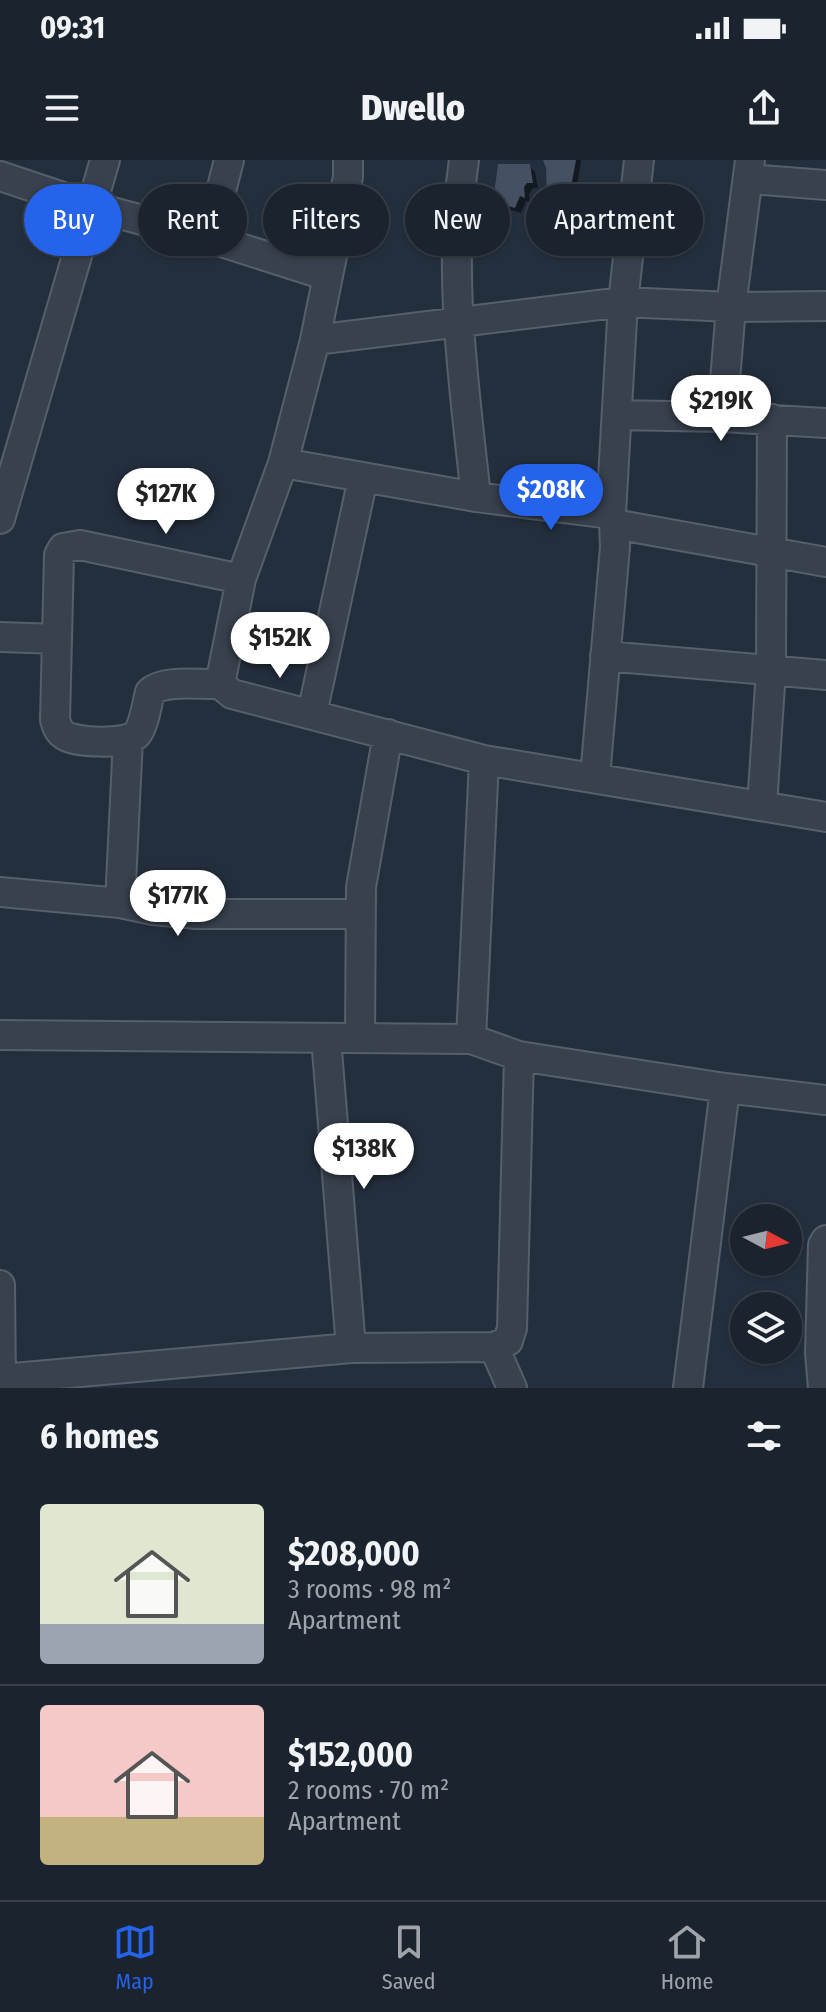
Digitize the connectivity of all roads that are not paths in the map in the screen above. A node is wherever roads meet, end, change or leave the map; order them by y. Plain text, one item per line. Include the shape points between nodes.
1 (105, 160) edge
2 (229, 160) edge
3 (348, 160) edge
4 (464, 160) edge
5 (639, 160) edge
6 (749, 170) edge
7 (10, 172) edge
8 (38, 184) edge
9 (97, 184) edge
10 (223, 184) edge
11 (826, 185) edge
12 (247, 250) edge
13 (76, 256) edge
14 (328, 276) junction
15 (623, 302) junction
16 (826, 306) edge
17 (731, 307) junction
18 (457, 323) junction
19 (315, 340) junction
20 (618, 415) junction
21 (722, 417) junction
22 (772, 419) junction
23 (826, 423) edge
24 (283, 463) junction
25 (363, 478) junction
26 (476, 497) junction
27 (0, 519) edge
28 (613, 519) junction
29 (769, 552) junction
30 (826, 562) edge
31 (241, 579) junction
32 (0, 637) edge
33 (57, 639) junction
34 (605, 656) junction
35 (771, 670) junction
36 (826, 675) edge
37 (220, 684) junction
38 (312, 714) junction
39 (388, 734) junction
40 (128, 739) junction
41 (484, 760) junction
42 (595, 777) junction
43 (762, 806) junction
44 (826, 817) edge
45 (0, 892) edge
46 (120, 903) junction
47 (360, 914) junction
48 (0, 1035) edge
49 (326, 1038) junction
50 (360, 1038) junction
51 (471, 1039) junction
52 (519, 1056) junction
53 (725, 1088) junction
54 (826, 1100) edge
55 (826, 1240) edge
56 (0, 1285) edge
57 (494, 1347) junction
58 (351, 1348) junction
59 (2, 1384) edge
60 (512, 1388) edge
61 (688, 1388) edge
62 (823, 1388) edge

1 - 9 street
2 - 10 street
3 - 14 street
4 - 18 street via 458,196
5 - 15 street
6 - 11 street
6 - 17 street
7 - 8 street
12 - 14 street
13 - 27 street
14 - 19 street
15 - 17 street
15 - 18 street
15 - 20 street
16 - 17 street
17 - 21 street
18 - 19 street
18 - 26 street
19 - 24 street
20 - 21 street
20 - 28 street
21 - 22 street
22 - 23 street
22 - 29 street
24 - 25 street
24 - 31 street
25 - 26 street
25 - 38 street
26 - 28 street
28 - 29 street
28 - 34 street
29 - 30 street
29 - 35 street
31 - 33 street via 68,545 59,555
31 - 37 street
32 - 33 street
33 - 40 street via 59,730 70,739
34 - 35 street
34 - 42 street
35 - 36 street
35 - 43 street
37 - 38 street via 232,694
37 - 40 street via 154,689 138,733
38 - 39 street
39 - 41 street
39 - 47 street
40 - 46 street
41 - 42 street
41 - 51 street
42 - 43 street
43 - 44 street
45 - 46 street
46 - 47 street via 196,914
47 - 50 street
48 - 49 street
49 - 50 street
49 - 58 street
50 - 51 street
51 - 52 street
52 - 53 street
52 - 57 street via 512,1328 508,1341
53 - 54 street
53 - 61 street
55 - 62 street
56 - 59 street
57 - 58 street
57 - 60 street
58 - 59 street

